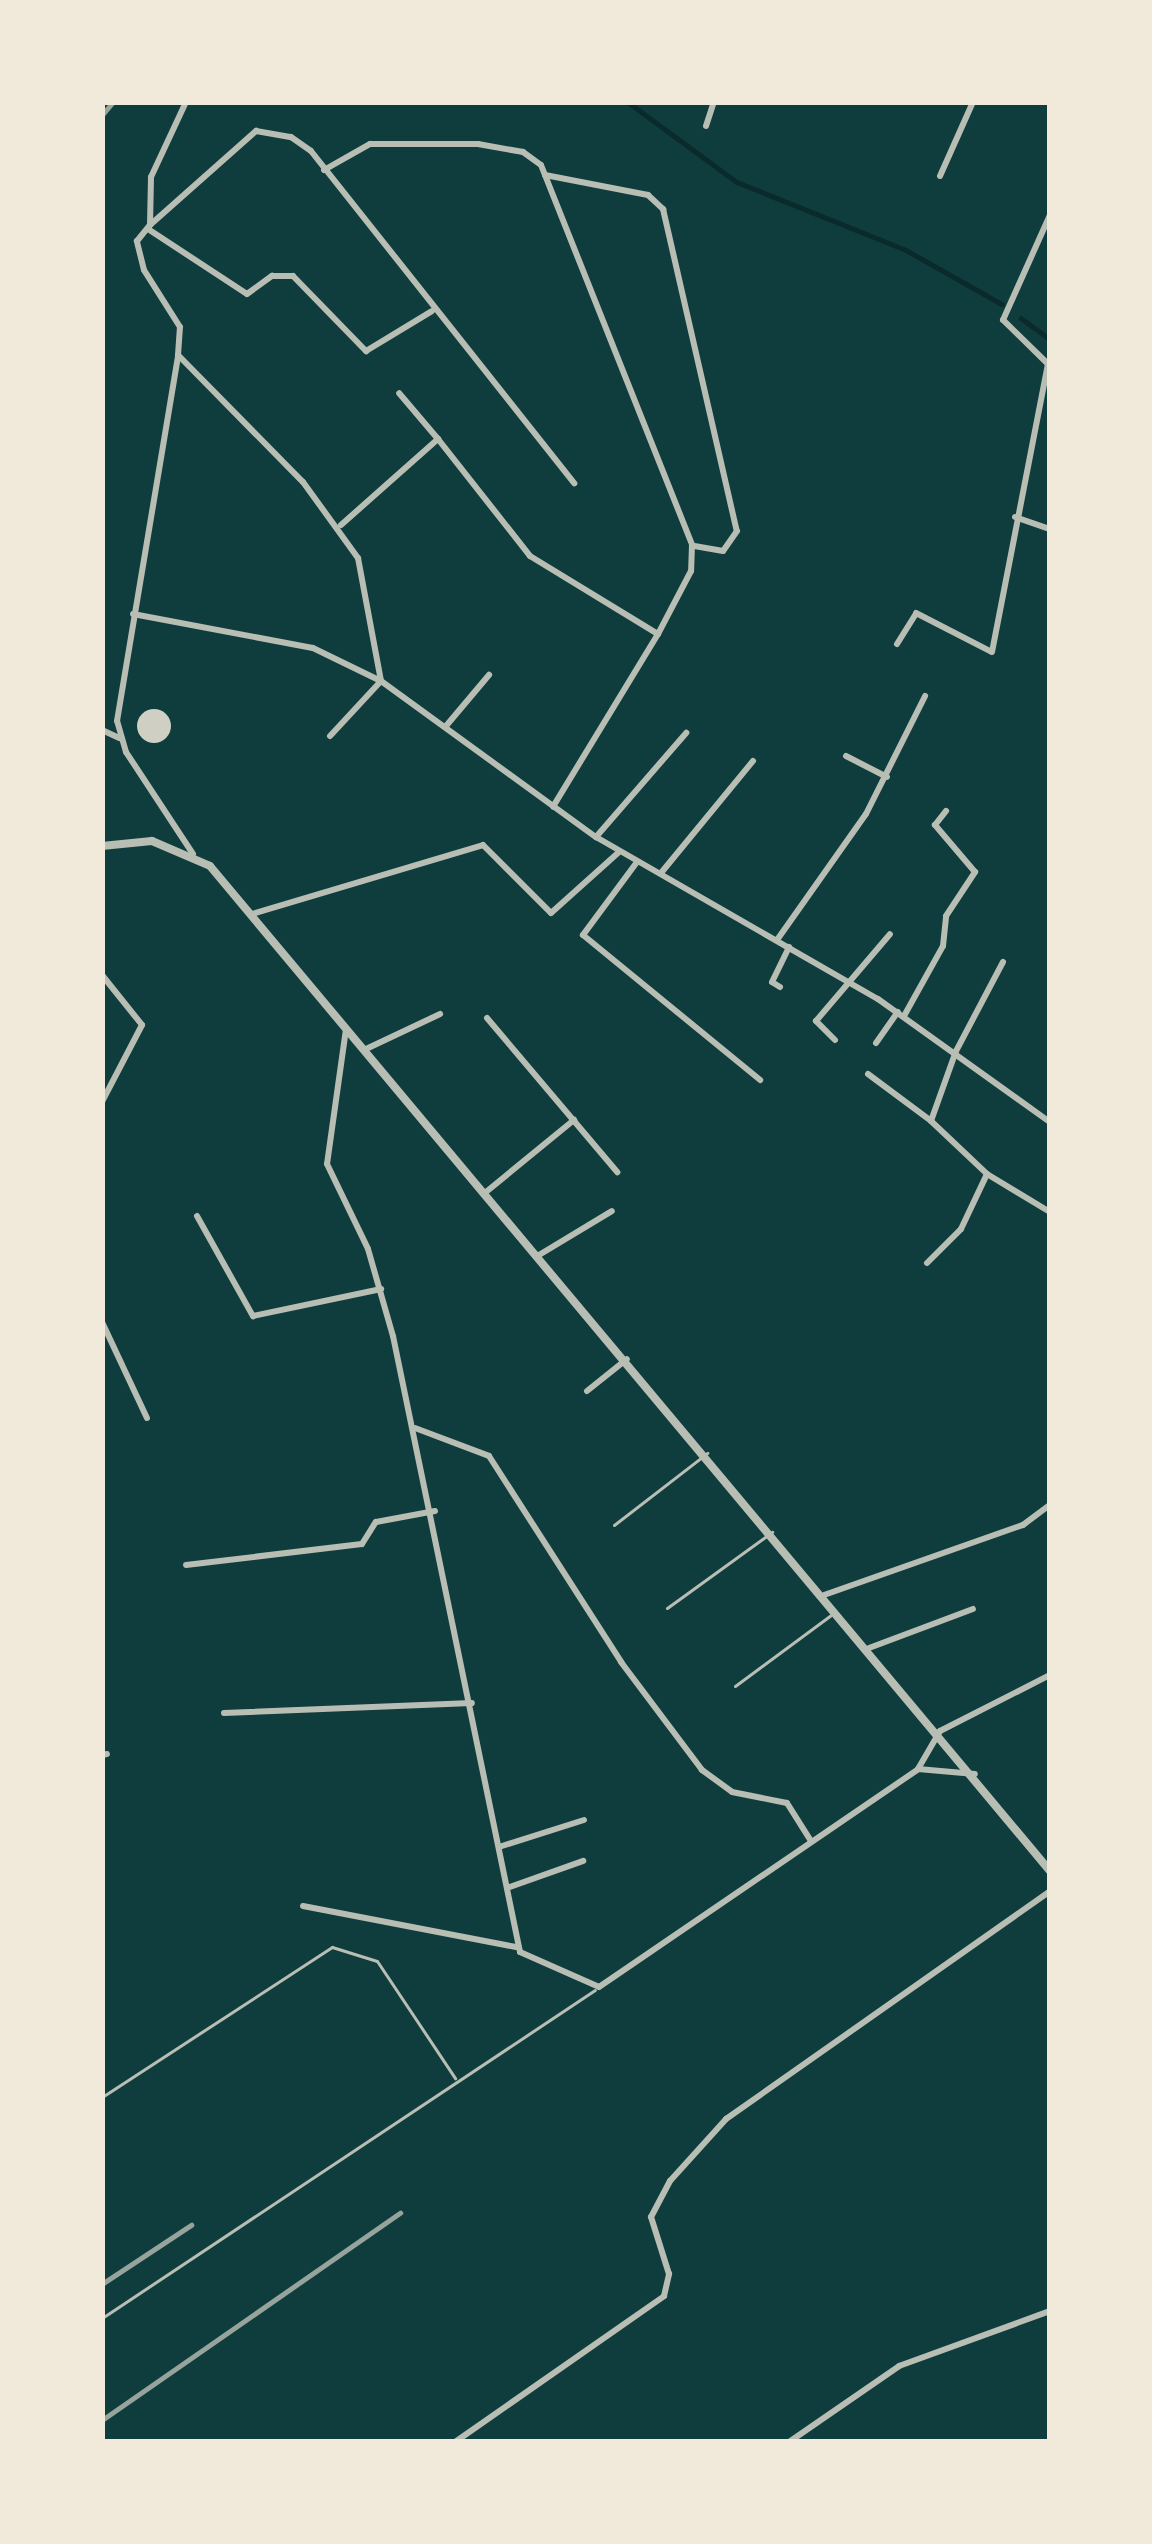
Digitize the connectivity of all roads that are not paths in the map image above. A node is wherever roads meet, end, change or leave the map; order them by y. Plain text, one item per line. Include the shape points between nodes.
1 (186, 102) edge
2 (715, 102) edge
3 (973, 102) edge
4 (706, 126) dead end
5 (324, 170) junction
6 (545, 175) junction
7 (940, 176) dead end
8 (1050, 215) edge
9 (149, 226) junction
10 (432, 311) junction
11 (178, 355) junction
12 (399, 393) dead end
13 (438, 439) junction
14 (574, 483) dead end
15 (1015, 518) junction
16 (341, 525) junction
17 (1050, 529) edge
18 (692, 545) junction
19 (134, 614) junction
20 (658, 634) junction
21 (897, 644) dead end
22 (489, 676) dead end
23 (381, 681) junction
24 (925, 696) dead end
25 (446, 725) junction
26 (102, 730) edge
27 (686, 733) dead end
28 (330, 736) dead end
29 (118, 738) junction
30 (846, 756) dead end
31 (752, 761) dead end
32 (887, 777) junction
33 (552, 808) junction
34 (946, 811) dead end
35 (596, 837) junction
36 (102, 846) edge
37 (620, 851) junction
38 (193, 854) junction
39 (637, 861) junction
40 (661, 873) junction
41 (252, 914) junction
42 (890, 934) dead end
43 (777, 940) junction
44 (789, 947) junction
45 (1004, 962) dead end
46 (102, 975) edge
47 (849, 982) junction
48 (780, 987) dead end
49 (440, 1014) dead end
50 (901, 1014) junction
51 (487, 1018) dead end
52 (346, 1026) junction
53 (835, 1040) dead end
54 (876, 1043) dead end
55 (366, 1049) junction
56 (956, 1051) junction
57 (868, 1074) dead end
58 (760, 1080) dead end
59 (102, 1102) edge
60 (574, 1120) junction
61 (931, 1121) junction
62 (1050, 1122) edge
63 (617, 1172) dead end
64 (987, 1174) junction
65 (486, 1192) junction
66 (612, 1211) dead end
67 (1050, 1212) edge
68 (197, 1216) dead end
69 (539, 1255) junction
70 (927, 1263) dead end
71 (381, 1289) junction
72 (102, 1322) edge
73 (628, 1360) junction
74 (587, 1391) dead end
75 (147, 1418) dead end
76 (415, 1427) junction
77 (707, 1454) junction
78 (1050, 1504) edge
79 (435, 1511) junction
80 (614, 1525) dead end
81 (772, 1532) junction
82 (186, 1564) dead end
83 (824, 1595) junction
84 (667, 1608) dead end
85 (973, 1609) dead end
86 (837, 1611) junction
87 (869, 1648) junction
88 (1050, 1675) edge
89 (735, 1686) dead end
90 (472, 1703) junction
91 (224, 1713) dead end
92 (940, 1731) junction
93 (918, 1769) junction
94 (975, 1774) junction
95 (584, 1820) dead end
96 (811, 1841) junction
97 (502, 1846) junction
98 (583, 1861) dead end
99 (1050, 1871) edge
100 (507, 1888) junction
101 (1050, 1891) edge
102 (304, 1906) dead end
103 (516, 1947) junction
104 (599, 1987) junction
105 (456, 2080) junction
106 (102, 2097) edge
107 (1050, 2311) edge
108 (102, 2318) edge
109 (455, 2442) edge
110 (789, 2442) edge

1 - 9 street via 151,177
2 - 4 street
3 - 7 street
5 - 6 street via 370,144 478,144 524,152
5 - 9 street via 311,151 273,128 256,131
5 - 10 street
6 - 18 street
6 - 18 street via 649,195 663,209 737,531 723,551
8 - 15 street via 1003,320 1048,364
9 - 10 street via 241,292 283,272 293,276 366,351
9 - 11 street via 137,241 144,270 180,326
10 - 14 street
11 - 16 street
11 - 19 street
12 - 13 street
13 - 16 street
13 - 20 street via 530,556
15 - 17 street
15 - 21 street via 992,652 916,613
16 - 23 street via 369,593
18 - 20 street via 691,571
19 - 23 street via 313,648
19 - 29 street
20 - 33 street
22 - 25 street
23 - 25 street
23 - 28 street
24 - 32 street
25 - 33 street
26 - 29 street
27 - 35 street
29 - 38 street
30 - 32 street
31 - 40 street
32 - 43 street
33 - 35 street
34 - 50 street via 935,825 975,872
35 - 37 street
36 - 38 street via 152,841
37 - 39 street
37 - 41 street via 551,913 483,845
38 - 41 street
39 - 40 street
39 - 58 street via 583,935
40 - 43 street
41 - 52 street
42 - 47 street
43 - 44 street
44 - 47 street
44 - 48 street via 772,982
45 - 56 street
46 - 59 street via 142,1025
47 - 50 street
47 - 53 street via 816,1021
49 - 55 street
50 - 54 street
50 - 56 street
51 - 60 street
52 - 55 street
52 - 71 street via 327,1164
55 - 65 street
56 - 61 street
56 - 62 street
57 - 61 street
60 - 63 street
60 - 65 street
61 - 64 street
64 - 67 street
64 - 70 street via 962,1229
65 - 69 street
66 - 69 street
68 - 71 street via 253,1316
69 - 73 street
71 - 76 street
72 - 75 street
73 - 74 street
73 - 77 street
76 - 79 street
76 - 96 street via 489,1456 621,1663 702,1770 732,1792 787,1803
77 - 80 lane
77 - 81 street
78 - 83 street via 1023,1525
79 - 82 street via 376,1522 362,1544
79 - 90 street
81 - 83 street
81 - 84 lane
83 - 86 street
85 - 87 street
86 - 87 street
86 - 89 lane
87 - 92 street
88 - 92 street
90 - 91 street
90 - 97 street
92 - 93 street
92 - 94 street
93 - 94 street
93 - 96 street
94 - 99 street
95 - 97 street
96 - 104 street
97 - 100 street
98 - 100 street
100 - 103 street
101 - 109 street via 726,2119 670,2181 651,2217 669,2274 664,2296
102 - 103 street
103 - 104 street
104 - 105 lane
105 - 106 lane via 376,1961 332,1947
105 - 108 lane
107 - 110 street via 899,2366

